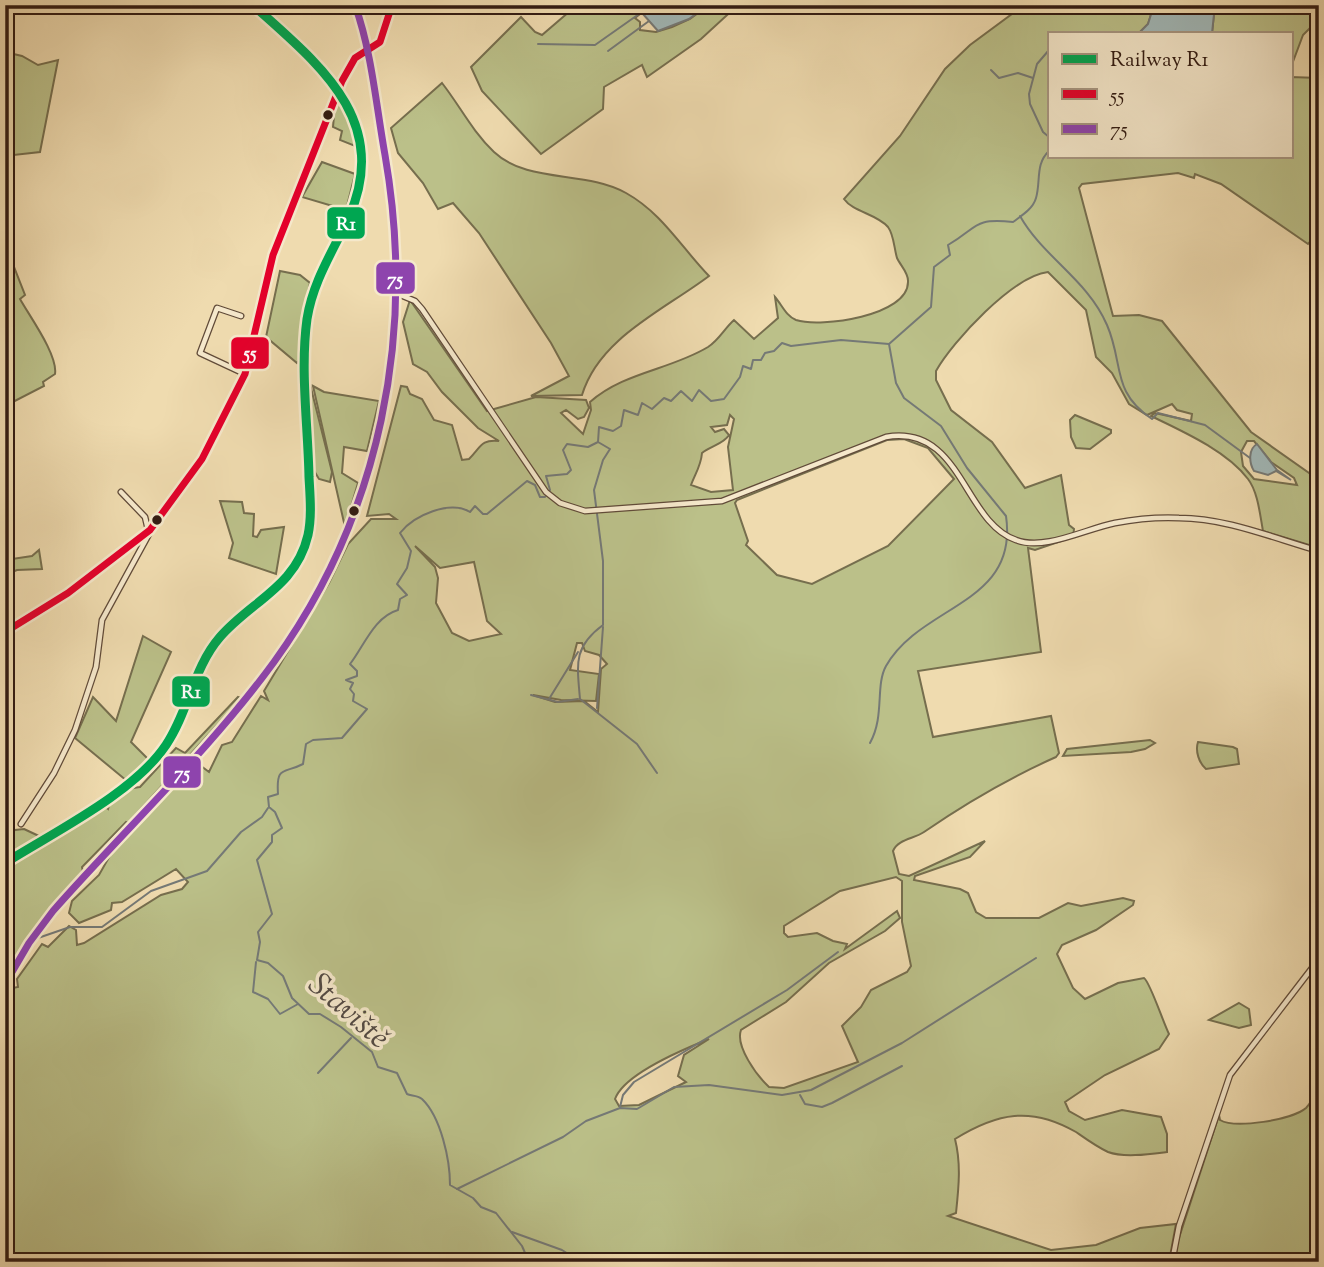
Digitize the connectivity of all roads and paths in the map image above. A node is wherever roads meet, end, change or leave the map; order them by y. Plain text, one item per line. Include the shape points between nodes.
1 (355, 5) edge
2 (392, 5) edge
3 (368, 51) junction
4 (398, 294) junction
5 (241, 316) dead end
6 (245, 374) junction
7 (121, 492) dead end
8 (150, 530) junction
9 (1319, 551) edge
10 (5, 632) edge
11 (21, 824) dead end
12 (1319, 958) edge
13 (5, 984) edge
14 (1171, 1262) edge

1 - 3 main road
2 - 3 street via 382,39
3 - 4 main road via 393,206
3 - 6 street via 355,58 346,74 285,221
4 - 9 street via 422,309 546,492 568,507 585,511 716,502 901,435 914,436 938,450 992,524 1016,540 1040,542 1114,523 1180,517 1212,521
4 - 13 main road via 387,401 375,452 347,533 312,605 240,705 45,921
5 - 6 street via 218,308 200,354
6 - 8 street via 202,459
7 - 8 street via 145,517
8 - 10 street via 68,593
8 - 11 street via 102,621 96,667 75,730
12 - 14 street via 1230,1075

